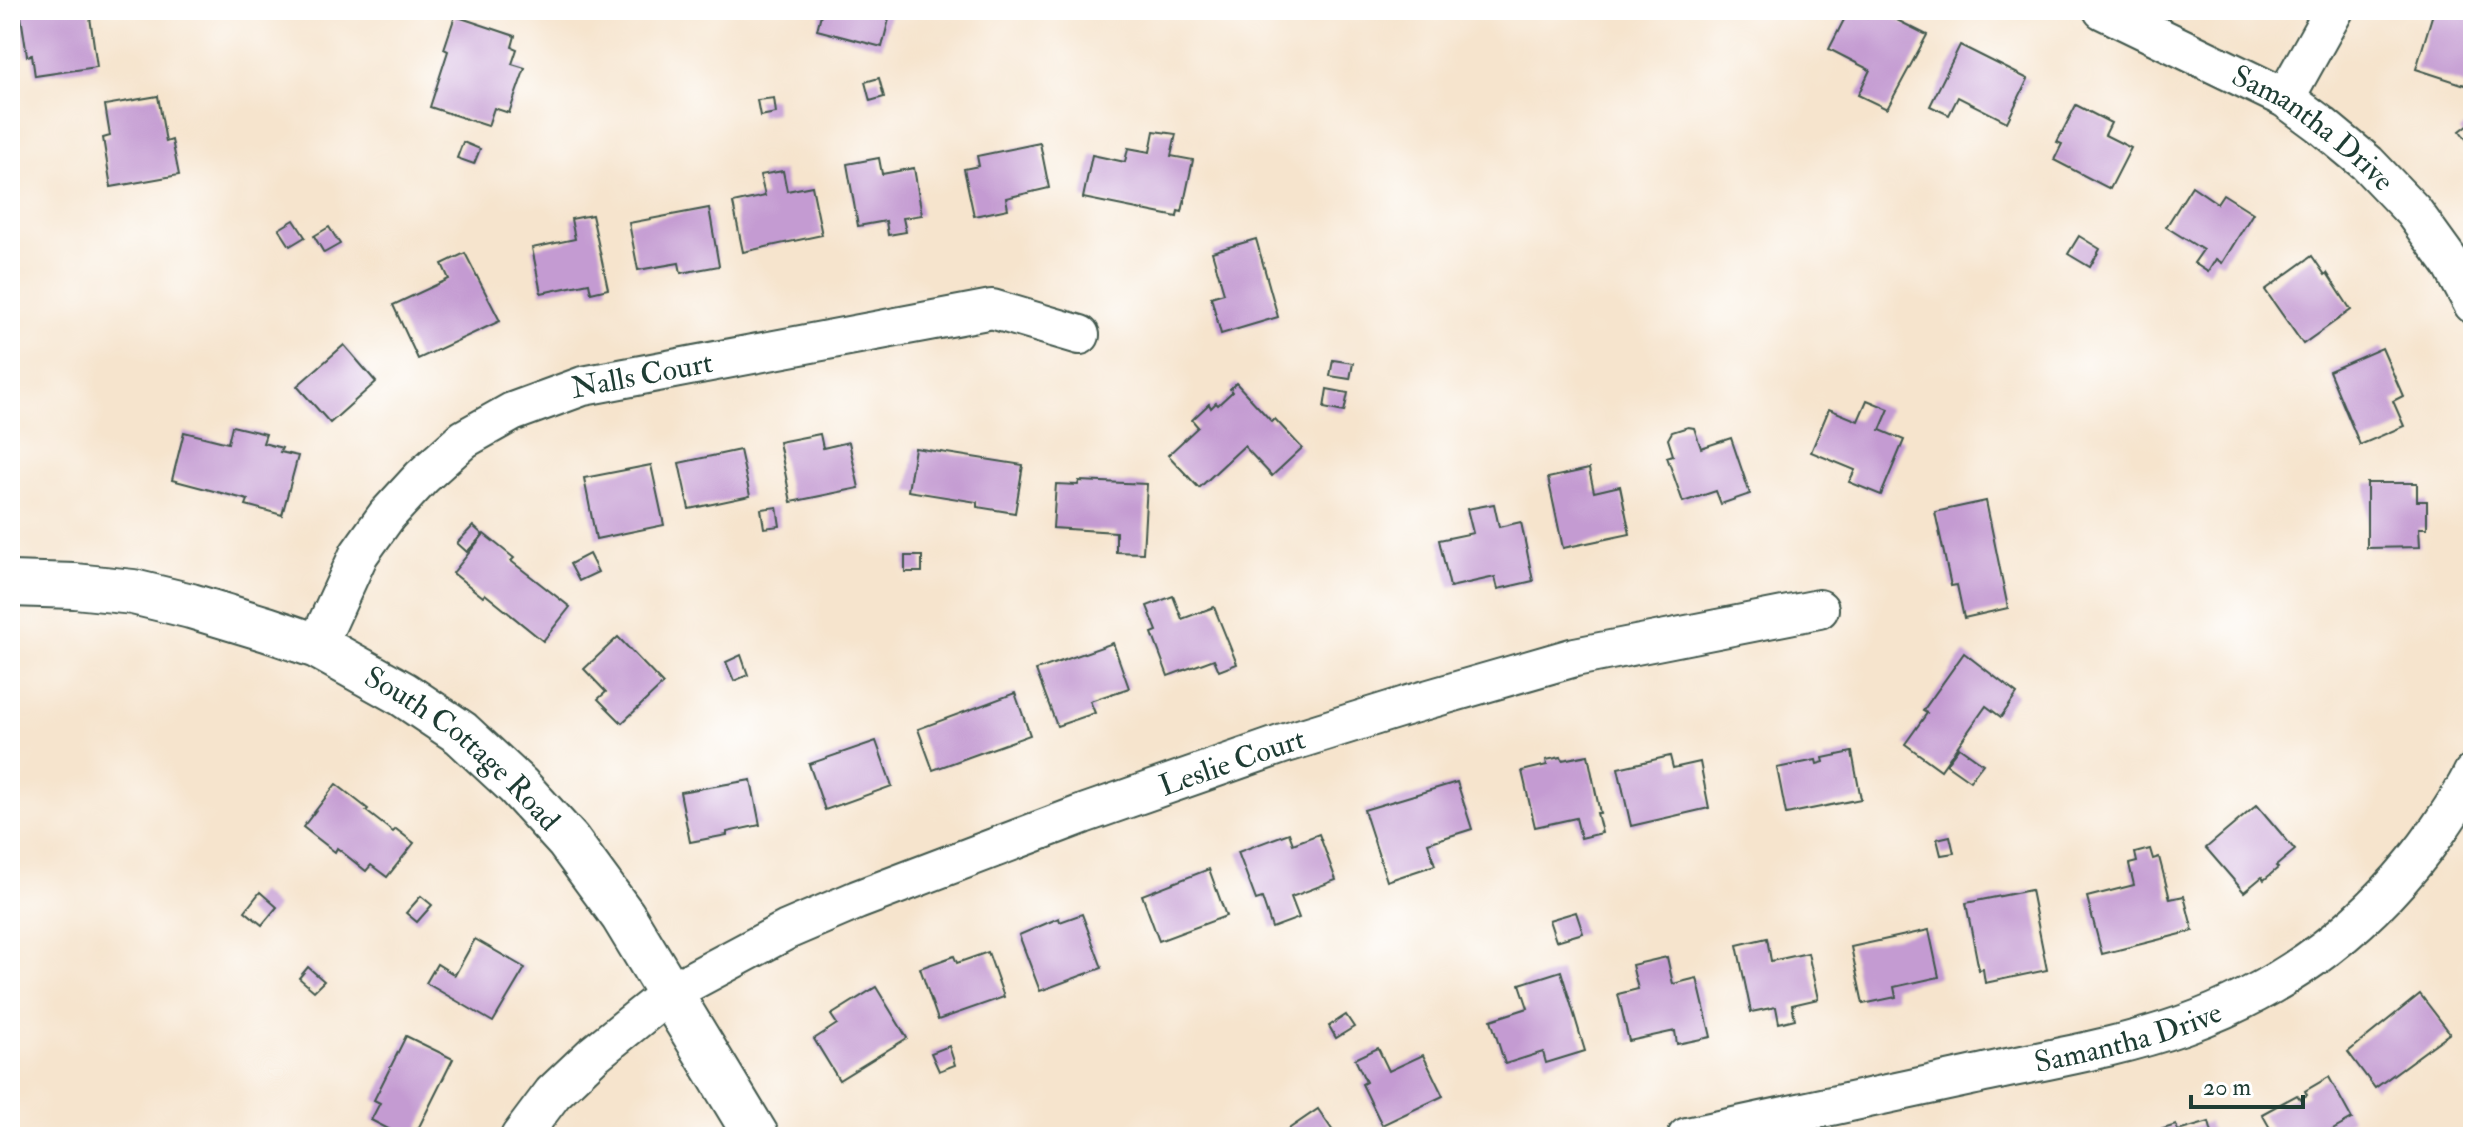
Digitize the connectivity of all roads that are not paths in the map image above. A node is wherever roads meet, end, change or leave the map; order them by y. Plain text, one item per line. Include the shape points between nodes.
1 (2103, 10) edge
2 (2334, 10) edge
3 (2285, 98) junction
4 (2473, 304) edge
5 (1080, 335) dead end
6 (10, 584) edge
7 (1819, 609) dead end
8 (317, 646) junction
9 (2473, 773) edge
10 (671, 992) junction
11 (520, 1137) edge
12 (757, 1137) edge
13 (1687, 1137) edge

1 - 3 street, Samantha Drive
2 - 3 street
3 - 4 street, Samantha Drive via 2367,163 2413,211
5 - 8 street, Nalls Court via 992,309 583,386 512,412 464,439 387,515 359,554
6 - 8 street, South Cottage Road via 133,592
7 - 10 street, Leslie Court via 1575,657 1283,744 857,900 787,930
8 - 10 street, South Cottage Road via 461,733 518,786 568,841
9 - 13 street, Samantha Drive via 2413,866 2349,932 2250,996 2183,1025 2111,1045
10 - 11 street, Leslie Court via 553,1093
10 - 12 street, South Cottage Road

